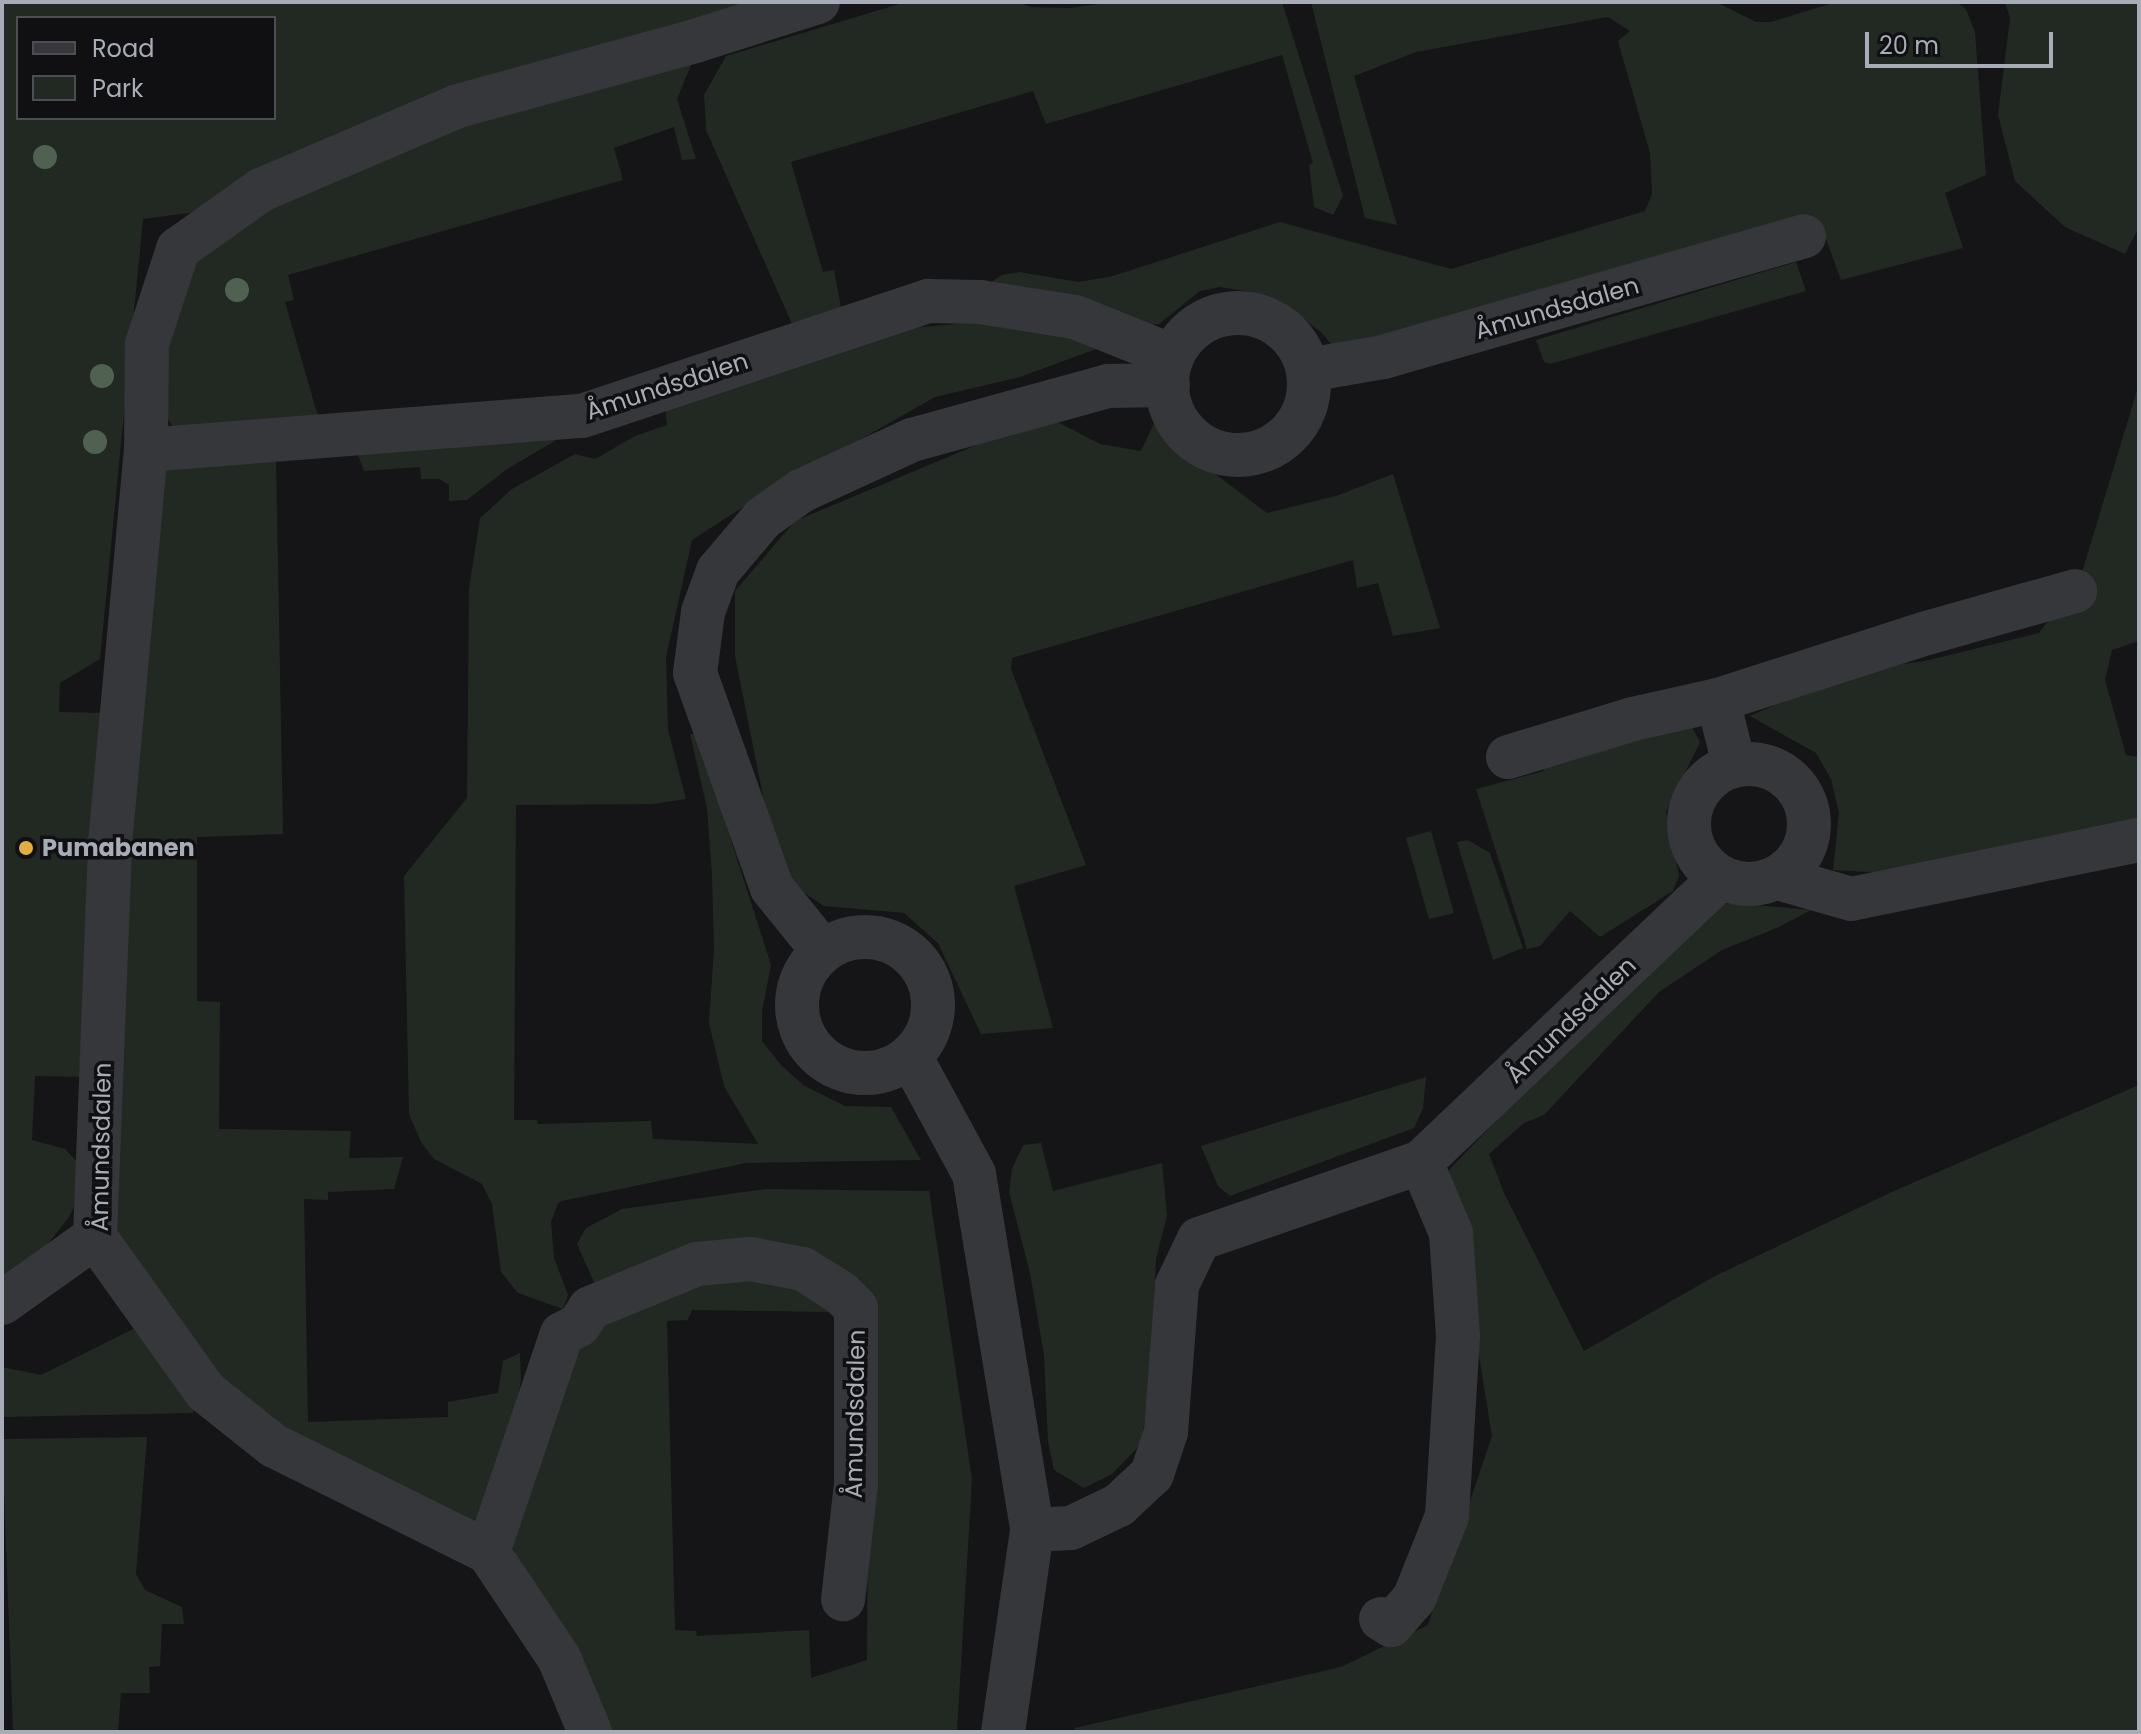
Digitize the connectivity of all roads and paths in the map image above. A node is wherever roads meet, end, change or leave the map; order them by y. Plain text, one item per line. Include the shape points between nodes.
1 (818, 2) edge
2 (1804, 236) dead end
3 (1170, 370) junction
4 (1308, 370) junction
5 (146, 450) junction
6 (2075, 591) dead end
7 (1718, 700) junction
8 (1508, 757) dead end
9 (1734, 765) junction
10 (2139, 840) edge
11 (1720, 878) junction
12 (1778, 878) junction
13 (823, 951) junction
14 (910, 1056) junction
15 (1421, 1162) junction
16 (95, 1237) junction
17 (2, 1303) edge
18 (1032, 1530) junction
19 (488, 1552) junction
20 (843, 1599) dead end
21 (1381, 1619) dead end
22 (590, 1732) edge
23 (1003, 1732) edge

1 - 5 street, Åmundsdalen via 458,106 261,190 178,249 147,344
2 - 4 street, Åmundsdalen via 1398,353
3 - 4 street via 1185,337 1202,323 1223,314 1245,313 1286,332
3 - 4 street via 1169,402 1179,424 1195,441 1242,455 1265,450 1301,418
3 - 5 street, Åmundsdalen via 1075,317 980,302 928,301 582,416
3 - 13 street via 912,440 801,491 763,518 718,571 703,612 695,673 772,888
5 - 16 street, Åmundsdalen via 110,844
6 - 7 street
7 - 8 street
7 - 9 street
9 - 11 street via 1715,773 1701,788 1690,817 1693,848
9 - 12 street via 1773,768 1802,794 1809,812 1804,851
10 - 12 street via 1851,899
11 - 12 street via 1739,884
11 - 15 street, Åmundsdalen
13 - 14 street via 866,936 889,940 925,970 933,992 932,1016 926,1038
13 - 14 street via 798,987 796,1009 812,1049 848,1072 881,1071
14 - 18 street via 974,1174
15 - 18 street, Åmundsdalen via 1199,1239 1177,1285 1166,1432 1152,1474 1119,1505 1071,1528
15 - 21 street via 1451,1233 1458,1336 1447,1516 1414,1599 1391,1625
16 - 17 street
16 - 19 street, Åmundsdalen via 206,1392 274,1446
18 - 23 street
19 - 20 street, Åmundsdalen via 562,1334 579,1325 590,1308 697,1264 751,1259 803,1269 856,1308 856,1484
19 - 22 street, Åmundsdalen via 559,1658

